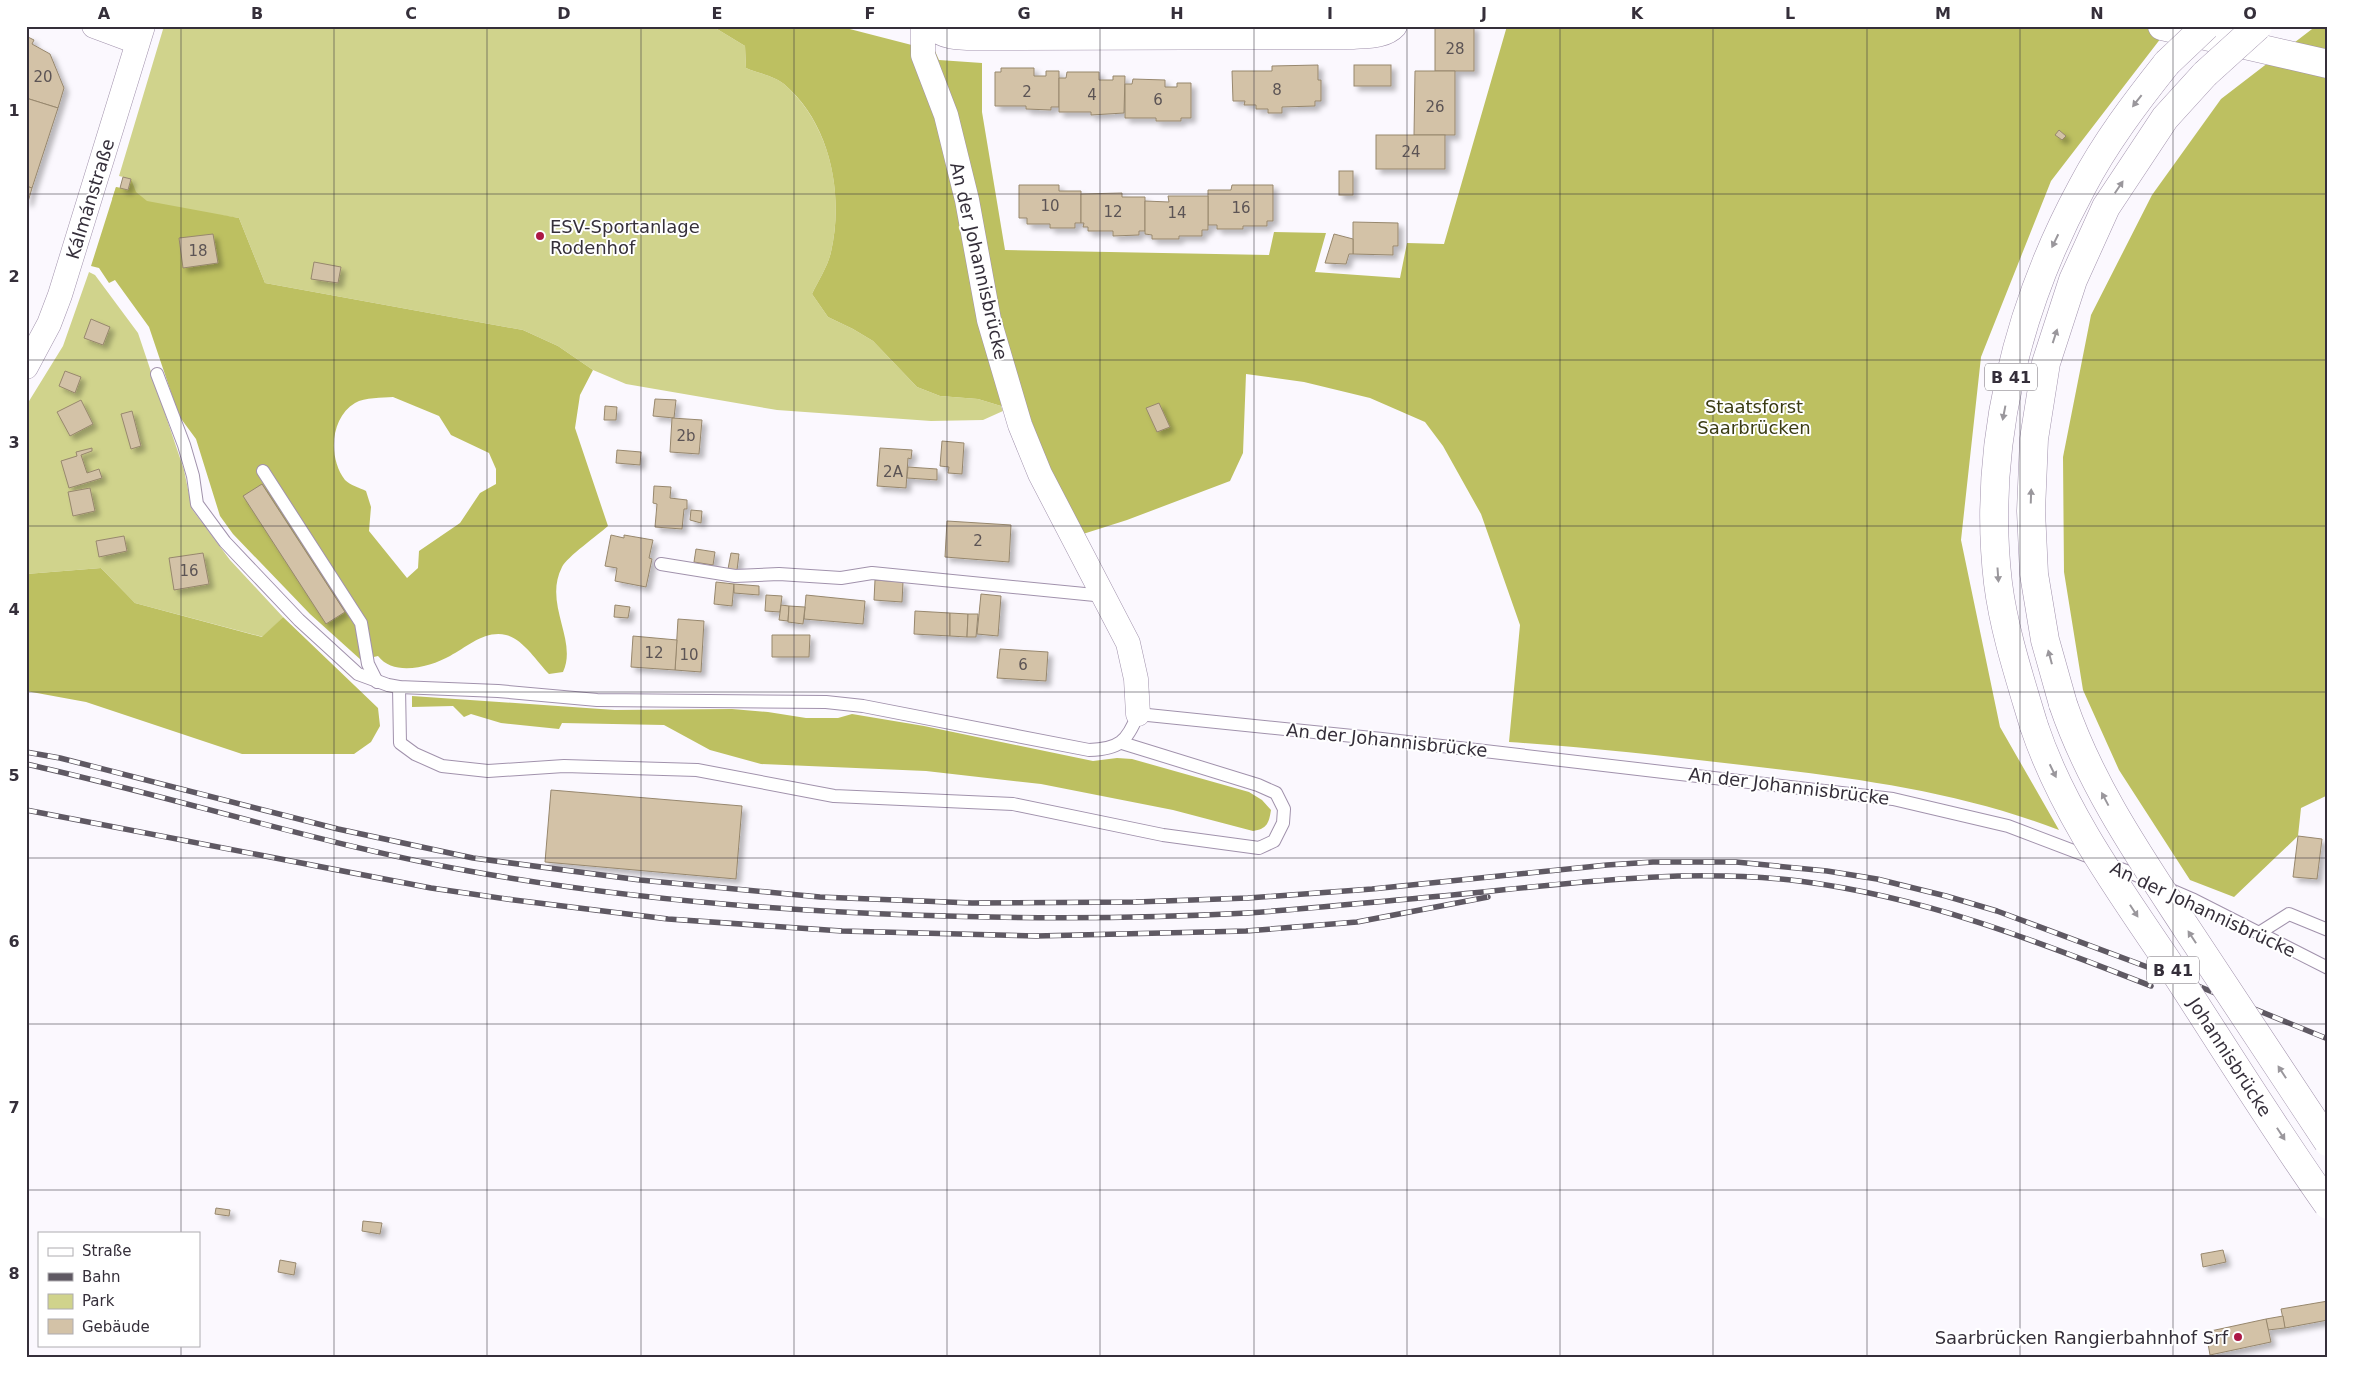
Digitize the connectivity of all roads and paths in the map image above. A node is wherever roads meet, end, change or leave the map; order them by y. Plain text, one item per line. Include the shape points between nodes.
1 (94, 26) edge
2 (922, 26) edge
3 (930, 26) edge
4 (1395, 26) edge
5 (2162, 26) edge
6 (2206, 26) edge
7 (2258, 26) edge
8 (140, 34) edge
9 (2328, 64) edge
10 (26, 367) edge
11 (157, 374) dead end
12 (263, 471) dead end
13 (660, 564) dead end
14 (1105, 596) junction
15 (377, 682) junction
16 (399, 687) junction
17 (1138, 714) junction
18 (1122, 743) junction
19 (2328, 930) edge
20 (2259, 934) junction
21 (2328, 968) edge
22 (2328, 1142) edge
23 (2328, 1205) edge

1 - 8 street
2 - 14 street, An der Johannisbrücke via 923,55 946,115 967,200 989,320 1020,425 1040,474
3 - 4 street via 936,32 951,37 975,38 1353,37 1377,35
5 - 9 main road
6 -> 23 main road, Johannisbrücke / B 41, bridge via 2167,63 2133,106 2082,186 2045,263 2017,347 1999,435 1994,514 1998,584 2013,656 2034,726 2086,834
22 -> 7 main road, Johannisbrücke / B 41, bridge via 2106,801 2074,735 2063,704 2043,630 2034,574 2031,520 2034,439 2046,363 2073,280 2106,207 2165,118 2205,74
8 - 10 street, Kálmánstraße via 60,295
11 - 15 lane via 184,446 197,504 225,542 299,620 358,674
12 - 15 lane via 361,623 368,664
13 - 14 lane via 735,576 779,574 841,578 872,572
14 - 17 street, An der Johannisbrücke via 1128,643 1136,679
15 - 16 lane
16 - 18 lane via 597,700 826,702 863,706 1089,750 1106,749
16 - 18 lane via 400,743 414,754 442,766 488,771 564,766 697,770 834,796 1013,804 1222,844 1259,848 1274,841 1283,823 1284,809 1276,793
17 - 18 lane
17 - 20 lane, An der Johannisbrücke via 1696,774 1893,799 2008,826 2130,872
19 - 20 lane via 2289,914
20 - 21 lane, An der Johannisbrücke

